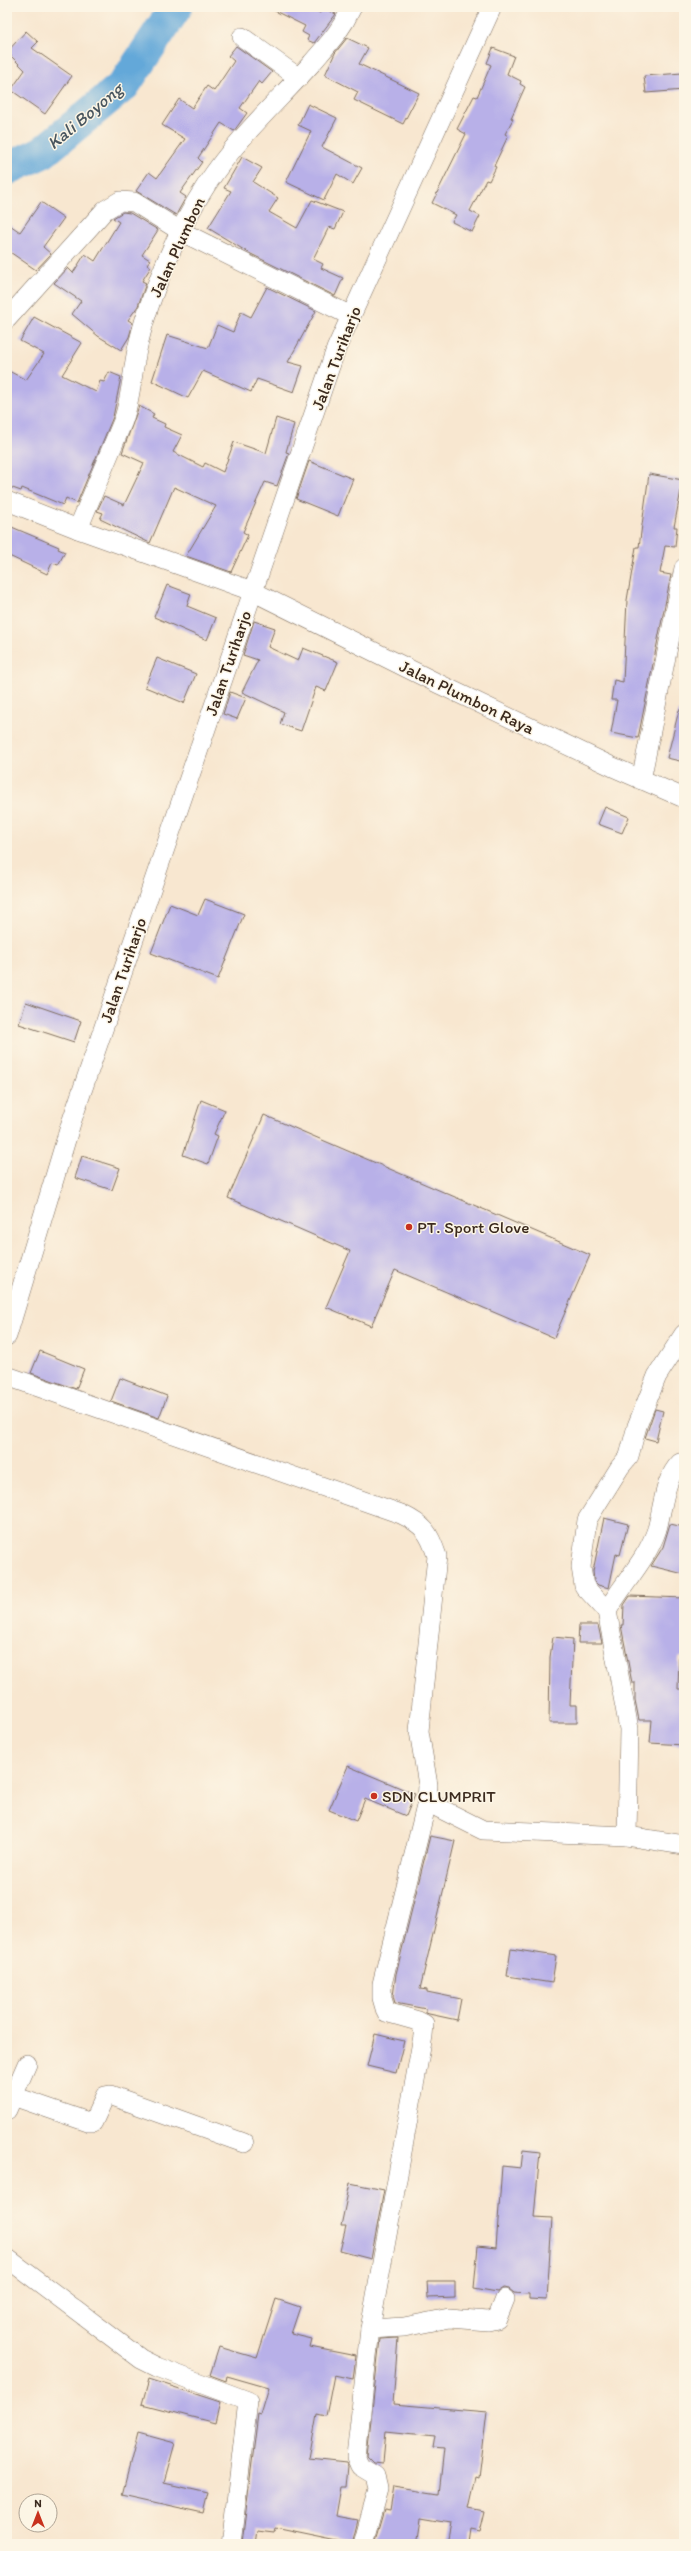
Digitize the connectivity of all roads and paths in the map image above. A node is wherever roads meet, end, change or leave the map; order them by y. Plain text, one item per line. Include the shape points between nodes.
1 (352, 7) edge
2 (492, 7) edge
3 (242, 37) dead end
4 (299, 78) junction
5 (182, 232) junction
6 (351, 316) junction
7 (7, 319) edge
8 (7, 500) edge
9 (78, 530) junction
10 (684, 568) edge
11 (252, 591) junction
12 (641, 780) junction
13 (684, 798) edge
14 (684, 1334) edge
15 (7, 1336) edge
16 (7, 1376) edge
17 (684, 1462) edge
18 (607, 1611) junction
19 (427, 1802) junction
20 (628, 1836) junction
21 (684, 1845) edge
22 (28, 2064) dead end
23 (10, 2103) edge
24 (244, 2143) dead end
25 (7, 2258) edge
26 (505, 2299) dead end
27 (370, 2329) junction
28 (231, 2544) edge
29 (363, 2544) edge

1 - 4 street, Jalan Plumbon via 341,30
2 - 6 street, Jalan Turiharjo
3 - 4 street
4 - 5 street, Jalan Plumbon via 230,153 207,184
5 - 6 street
5 - 7 street via 134,202 126,200 113,204
5 - 9 street, Jalan Plumbon via 160,276 146,316 136,350 125,416
6 - 11 street, Jalan Turiharjo via 336,349
8 - 9 street, Jalan Plumbon Raya
9 - 11 street, Jalan Plumbon Raya
10 - 12 street
11 - 12 street, Jalan Plumbon Raya
11 - 15 street, Jalan Turiharjo via 71,1123
12 - 13 street, Jalan Plumbon Raya
14 - 18 street via 657,1376 637,1426 629,1456 615,1473 587,1520 581,1566 584,1586
16 - 19 street via 401,1514 418,1522 427,1531 437,1556 420,1731 428,1785
17 - 18 street via 673,1471 656,1530 642,1560
18 - 20 street via 629,1729
19 - 20 street via 483,1830
19 - 27 street via 382,1984 386,2012 424,2024
20 - 21 street
22 - 23 street
23 - 24 street via 93,2122 105,2096 110,2095
25 - 28 street via 141,2358 157,2367 248,2401
26 - 27 street via 497,2319 488,2321 449,2318 404,2328
27 - 29 street via 356,2457 360,2466 375,2475 378,2490

